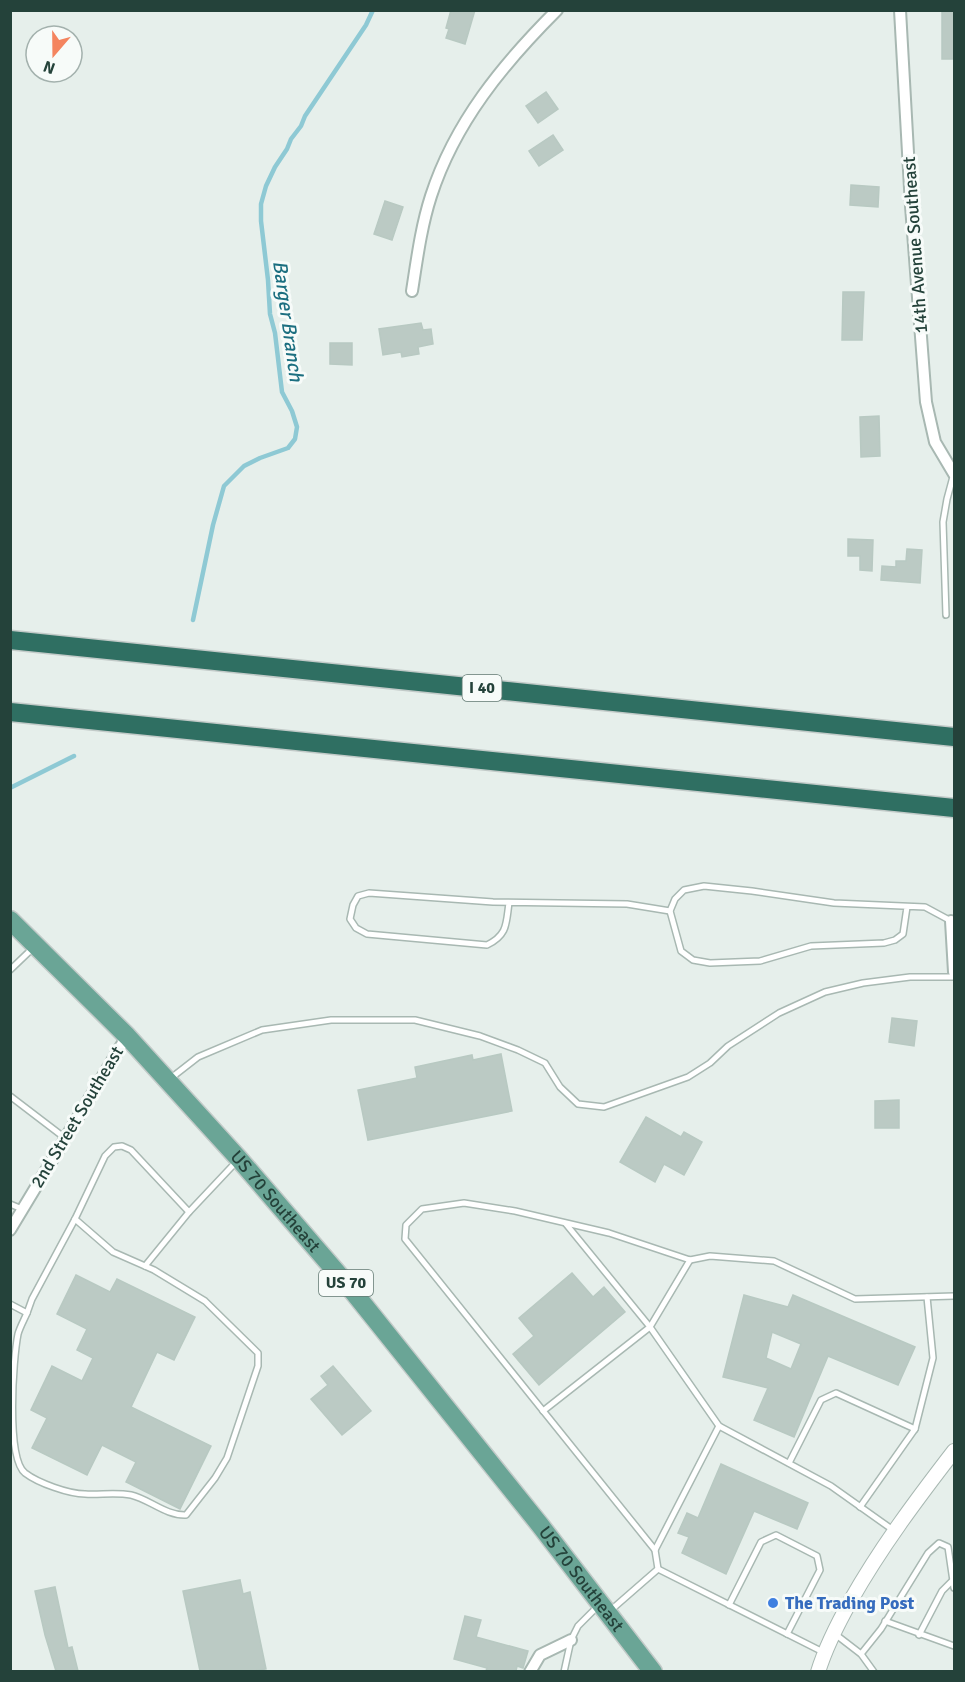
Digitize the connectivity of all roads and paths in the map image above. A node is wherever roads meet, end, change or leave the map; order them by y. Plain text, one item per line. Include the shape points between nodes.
1 (557, 10) edge
2 (900, 10) edge
3 (412, 291) dead end
4 (954, 473) edge
5 (946, 615) dead end
6 (10, 640) edge
7 (10, 712) edge
8 (954, 736) edge
9 (954, 808) edge
10 (509, 903) junction
11 (908, 907) junction
12 (670, 911) junction
13 (10, 920) edge
14 (951, 921) joint
15 (35, 945) junction
16 (10, 970) edge
17 (954, 972) edge
18 (954, 977) edge
19 (127, 1036) junction
20 (167, 1081) junction
21 (10, 1096) edge
22 (64, 1138) junction
23 (239, 1159) junction
24 (10, 1204) edge
25 (22, 1209) junction
26 (189, 1212) junction
27 (75, 1219) junction
28 (565, 1223) junction
29 (10, 1230) edge
30 (690, 1260) junction
31 (145, 1266) junction
32 (927, 1296) junction
33 (954, 1296) edge
34 (10, 1304) edge
35 (27, 1313) junction
36 (650, 1328) junction
37 (543, 1410) junction
38 (719, 1426) junction
39 (915, 1429) junction
40 (954, 1451) edge
41 (789, 1463) junction
42 (860, 1507) junction
43 (894, 1531) junction
44 (655, 1550) junction
45 (658, 1569) junction
46 (953, 1580) edge
47 (954, 1588) edge
48 (729, 1605) junction
49 (604, 1608) junction
50 (885, 1621) junction
51 (833, 1632) junction
52 (787, 1634) junction
53 (919, 1635) junction
54 (571, 1641) junction
55 (954, 1646) edge
56 (825, 1653) junction
57 (861, 1654) junction
58 (530, 1671) edge
59 (564, 1671) edge
60 (653, 1671) edge
61 (818, 1671) edge
62 (873, 1671) edge

1 - 3 street via 490,86 459,130 431,197
2 - 4 street, 14th Avenue Southeast via 927,402 935,442
4 - 5 lane via 944,522
6 - 8 highway, I 40
7 - 9 highway
10 - 10 lane via 369,893 358,896 350,919 367,934 487,945 499,939 505,929
10 - 12 lane via 608,903
11 - 12 lane via 834,903 704,886 684,890
11 - 12 lane via 903,934 895,940 811,946 760,961 710,963 693,960 681,951
11 - 14 lane via 925,907
13 - 15 main road, US 70 Southeast / US 70
14 - 17 street
15 - 16 lane
15 - 19 main road, US 70 Southeast / US 70
18 - 20 lane via 910,977 825,992 779,1013 688,1077 604,1107 578,1104 560,1087 545,1063 518,1050 415,1020 331,1020 262,1030 198,1058
19 - 20 main road, US 70 Southeast / US 70
19 - 22 street, 2nd Street Southeast
20 - 23 main road, US 70 Southeast / US 70
21 - 22 lane
22 - 25 street, 2nd Street Southeast
23 - 26 lane
23 - 49 main road, US 70 Southeast / US 70 via 351,1289
24 - 25 lane
25 - 29 street, 2nd Street Southeast
26 - 27 lane via 131,1150 122,1146 114,1147 105,1156
26 - 31 lane
27 - 31 lane via 113,1252
27 - 35 lane
28 - 30 lane
28 - 36 lane
28 - 37 lane via 464,1203 422,1209 406,1225 405,1239
30 - 32 lane via 710,1256 774,1261 855,1299
30 - 36 lane
31 - 35 lane via 204,1301 259,1358 228,1458 186,1515 132,1495 66,1491 24,1472 14,1442 12,1390 18,1333
32 - 33 lane
32 - 39 lane via 933,1358
34 - 35 lane
36 - 37 lane
36 - 38 lane
37 - 44 lane
38 - 41 lane
38 - 44 lane
39 - 41 lane via 836,1393 821,1400
39 - 42 lane
40 - 43 street
41 - 42 lane via 831,1485
42 - 43 lane
43 - 51 street
44 - 45 lane
45 - 48 lane
45 - 49 lane
46 - 47 lane
46 - 50 lane via 948,1547 939,1543 928,1553
46 - 53 lane via 942,1591
48 - 52 lane
48 - 52 lane via 761,1542 776,1535 817,1556 820,1570
49 - 54 lane via 578,1626
49 - 60 main road, US 70 Southeast / US 70
50 - 53 lane
50 - 57 lane
51 - 56 street
51 - 57 lane
52 - 56 lane
53 - 55 lane
54 - 58 street via 540,1655
54 - 59 lane
56 - 61 street
57 - 62 lane

